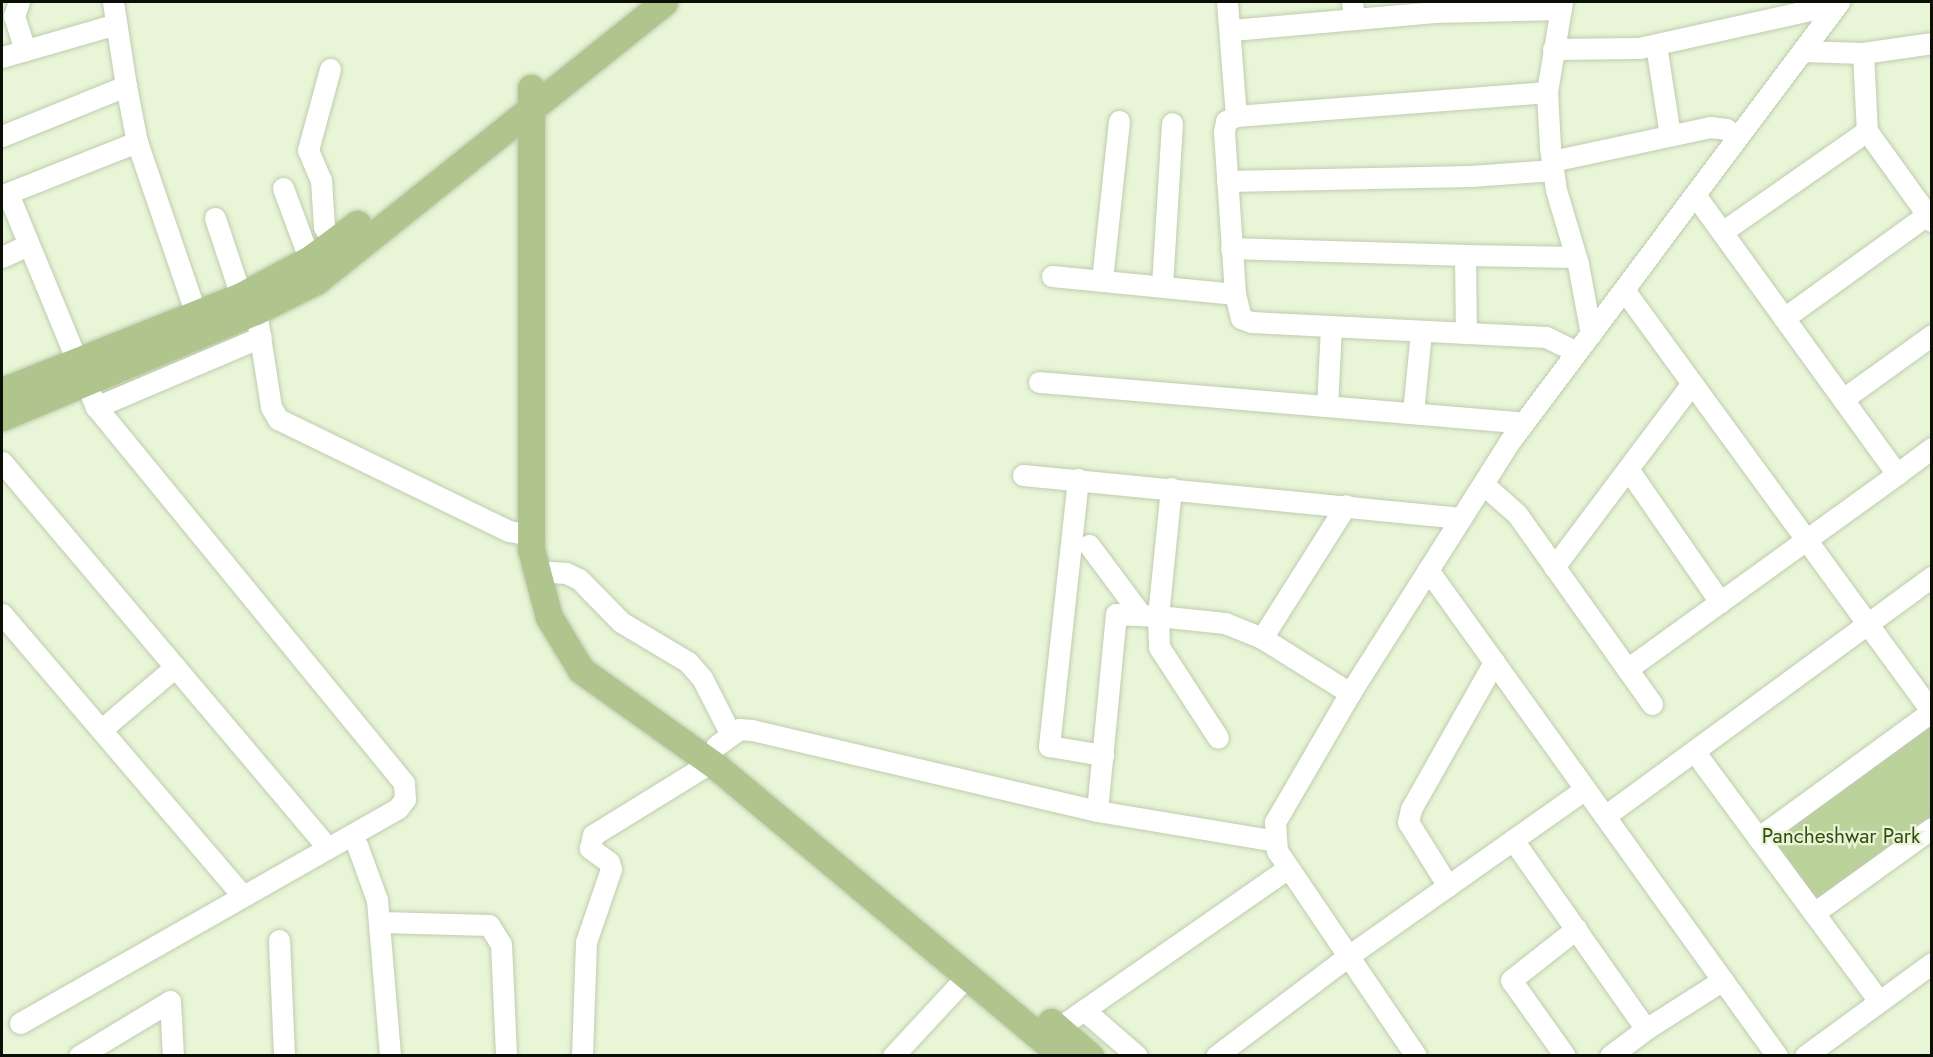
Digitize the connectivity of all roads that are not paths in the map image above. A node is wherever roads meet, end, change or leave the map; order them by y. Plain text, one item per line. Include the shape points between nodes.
1 (19, 2) edge
2 (113, 2) edge
3 (638, 2) edge
4 (664, 2) edge
5 (1227, 2) edge
6 (1838, 3) edge
7 (1562, 5) edge
8 (1433, 7) edge
9 (1353, 10) edge
10 (116, 24) junction
11 (1232, 30) junction
12 (1932, 43) edge
13 (1656, 45) junction
14 (1552, 48) junction
15 (25, 50) junction
16 (1802, 51) junction
17 (1863, 53) junction
18 (2, 57) edge
19 (330, 69) dead end
20 (126, 86) junction
21 (1547, 92) junction
22 (531, 99) junction
23 (1236, 116) junction
24 (1119, 121) dead end
25 (1172, 123) dead end
26 (1867, 131) junction
27 (1670, 135) junction
28 (2, 136) edge
29 (1738, 137) junction
30 (137, 142) junction
31 (1552, 165) junction
32 (1227, 181) junction
33 (283, 188) dead end
34 (5, 194) edge
35 (1695, 195) junction
36 (215, 218) dead end
37 (1929, 218) edge
38 (1722, 232) junction
39 (334, 243) junction
40 (28, 245) junction
41 (1231, 248) junction
42 (1465, 255) junction
43 (2, 257) edge
44 (1575, 257) junction
45 (313, 270) junction
46 (1052, 276) dead end
47 (1102, 280) junction
48 (1162, 286) junction
49 (1624, 290) junction
50 (1235, 294) junction
51 (248, 304) junction
52 (196, 314) junction
53 (1784, 318) junction
54 (1331, 326) junction
55 (1421, 331) junction
56 (1466, 333) junction
57 (1591, 334) junction
58 (1932, 335) edge
59 (261, 338) junction
60 (1577, 352) junction
61 (1039, 382) dead end
62 (1692, 383) junction
63 (85, 384) junction
64 (2, 391) edge
65 (1843, 399) junction
66 (1327, 406) junction
67 (1413, 414) junction
68 (2, 417) edge
69 (1523, 423) junction
70 (1932, 448) edge
71 (2, 462) edge
72 (1628, 469) junction
73 (1897, 474) junction
74 (1023, 475) dead end
75 (1078, 479) junction
76 (1483, 484) junction
77 (1171, 488) junction
78 (1346, 505) junction
79 (1461, 518) junction
80 (531, 535) junction
81 (1807, 539) junction
82 (1089, 545) dead end
83 (1554, 567) junction
84 (1428, 570) junction
85 (537, 571) junction
86 (1932, 577) edge
87 (1720, 602) junction
88 (2, 614) edge
89 (1149, 616) junction
90 (1868, 623) junction
91 (1262, 638) junction
92 (1494, 662) junction
93 (175, 668) junction
94 (1627, 669) junction
95 (1350, 693) junction
96 (1652, 704) dead end
97 (1931, 712) edge
98 (102, 729) junction
99 (1218, 738) dead end
100 (719, 747) junction
101 (1694, 751) junction
102 (1102, 755) junction
103 (1585, 789) junction
104 (1097, 811) junction
105 (1605, 816) junction
106 (1932, 828) edge
107 (1758, 838) junction
108 (1513, 840) junction
109 (1276, 842) junction
110 (357, 845) dead end
111 (328, 848) junction
112 (1288, 868) junction
113 (1448, 886) junction
114 (243, 896) junction
115 (1814, 913) junction
116 (380, 922) junction
117 (1576, 929) junction
118 (279, 940) dead end
119 (1347, 957) junction
120 (1932, 963) edge
121 (968, 975) junction
122 (1723, 980) junction
123 (1879, 1002) junction
124 (1084, 1010) junction
125 (20, 1023) dead end
126 (1058, 1028) junction
127 (1646, 1029) junction
128 (1407, 1052) edge
129 (79, 1056) edge
130 (173, 1056) edge
131 (284, 1056) edge
132 (390, 1056) edge
133 (506, 1056) edge
134 (582, 1056) edge
135 (893, 1056) edge
136 (1063, 1056) edge
137 (1090, 1056) edge
138 (1137, 1056) edge
139 (1216, 1056) edge
140 (1565, 1056) edge
141 (1610, 1056) edge
142 (1777, 1056) edge
143 (1805, 1056) edge

1 - 15 street via 14,16
2 - 10 street
3 - 22 main road
4 - 22 main road
5 - 11 street
6 - 13 street
6 - 16 street
7 - 8 street
7 - 14 street
8 - 9 street
9 - 11 street
10 - 15 street
10 - 20 street
11 - 23 street
12 - 17 street
13 - 14 street
13 - 27 street
14 - 21 street
15 - 18 street
16 - 17 street
16 - 29 street
17 - 26 street
19 - 39 street via 308,150 321,180 324,227
20 - 28 street
20 - 30 street
21 - 23 street
21 - 31 street
22 - 39 main road
22 - 45 main road
22 - 80 main road
23 - 32 street via 1226,121 1224,132
24 - 47 street
25 - 48 street
26 - 37 street
26 - 38 street
27 - 29 street via 1718,126
27 - 31 street
29 - 35 street
30 - 34 street
30 - 52 street
31 - 32 street via 1471,176
31 - 44 street
32 - 41 street
33 - 45 street
34 - 40 street
35 - 38 street
35 - 49 street
36 - 51 street
37 - 53 street
38 - 53 street
39 - 45 main road
40 - 43 street
40 - 63 street
41 - 42 street
41 - 50 street
42 - 44 street
42 - 56 street
44 - 57 street
45 - 51 main road
46 - 47 street
47 - 48 street
48 - 50 street
49 - 57 street
49 - 62 street
50 - 54 street via 1241,318 1251,322
51 - 52 main road
51 - 59 street
51 - 63 main road
52 - 63 main road
53 - 65 street
54 - 55 street
54 - 66 street
55 - 56 street
55 - 67 street
56 - 60 street via 1546,337
57 - 60 street
58 - 65 street
59 - 63 street
59 - 80 street via 271,406 278,419 509,531
60 - 69 street
61 - 66 street
62 - 72 street
62 - 81 street
63 - 64 main road
63 - 68 main road
63 - 111 street via 404,783 405,799 398,808
65 - 73 street
66 - 67 street
67 - 69 street
69 - 76 street
70 - 73 street
71 - 93 street
72 - 83 street
72 - 87 street
73 - 81 street
74 - 75 street
75 - 77 street
75 - 102 street via 1049,746
76 - 79 street
76 - 83 street via 1516,514
77 - 78 street
77 - 89 street
78 - 79 street
78 - 91 street
79 - 84 street
80 - 85 main road
81 - 87 street
81 - 90 street
82 - 89 street
83 - 94 street
84 - 92 street
84 - 95 street
85 - 100 main road via 549,617 592,664
85 - 100 street via 566,573 579,579 621,622 688,662 702,678
86 - 90 street
87 - 94 street
88 - 98 street
89 - 91 street via 1225,622
89 - 99 street via 1159,647
89 - 102 street via 1116,614
90 - 97 street
90 - 101 street
91 - 95 street
92 - 103 street
92 - 113 street via 1411,809 1408,822
93 - 98 street
93 - 111 street
94 - 96 street
95 - 109 street via 1285,800 1275,822
97 - 107 street
98 - 114 street
100 - 104 street via 752,730
100 - 121 main road
100 - 126 main road
100 - 134 street via 593,835 590,848 611,868 586,942
101 - 105 street
101 - 107 street
102 - 104 street
103 - 105 street
103 - 108 street
104 - 109 street
105 - 122 street
106 - 115 street
107 - 115 street
108 - 113 street
108 - 117 street
109 - 112 street
110 - 116 street via 373,884
111 - 114 street
112 - 119 street
112 - 124 street
113 - 119 street
114 - 125 street
115 - 123 street
116 - 132 street
116 - 133 street via 489,925 501,944
117 - 127 street
117 - 140 street via 1511,980
118 - 131 street
119 - 128 street
119 - 139 street
120 - 123 street
121 - 135 street
121 - 136 main road
122 - 127 street
122 - 142 street
123 - 143 street
124 - 126 street
124 - 138 street
126 - 137 main road
127 - 141 street
129 - 130 street via 170,1001

